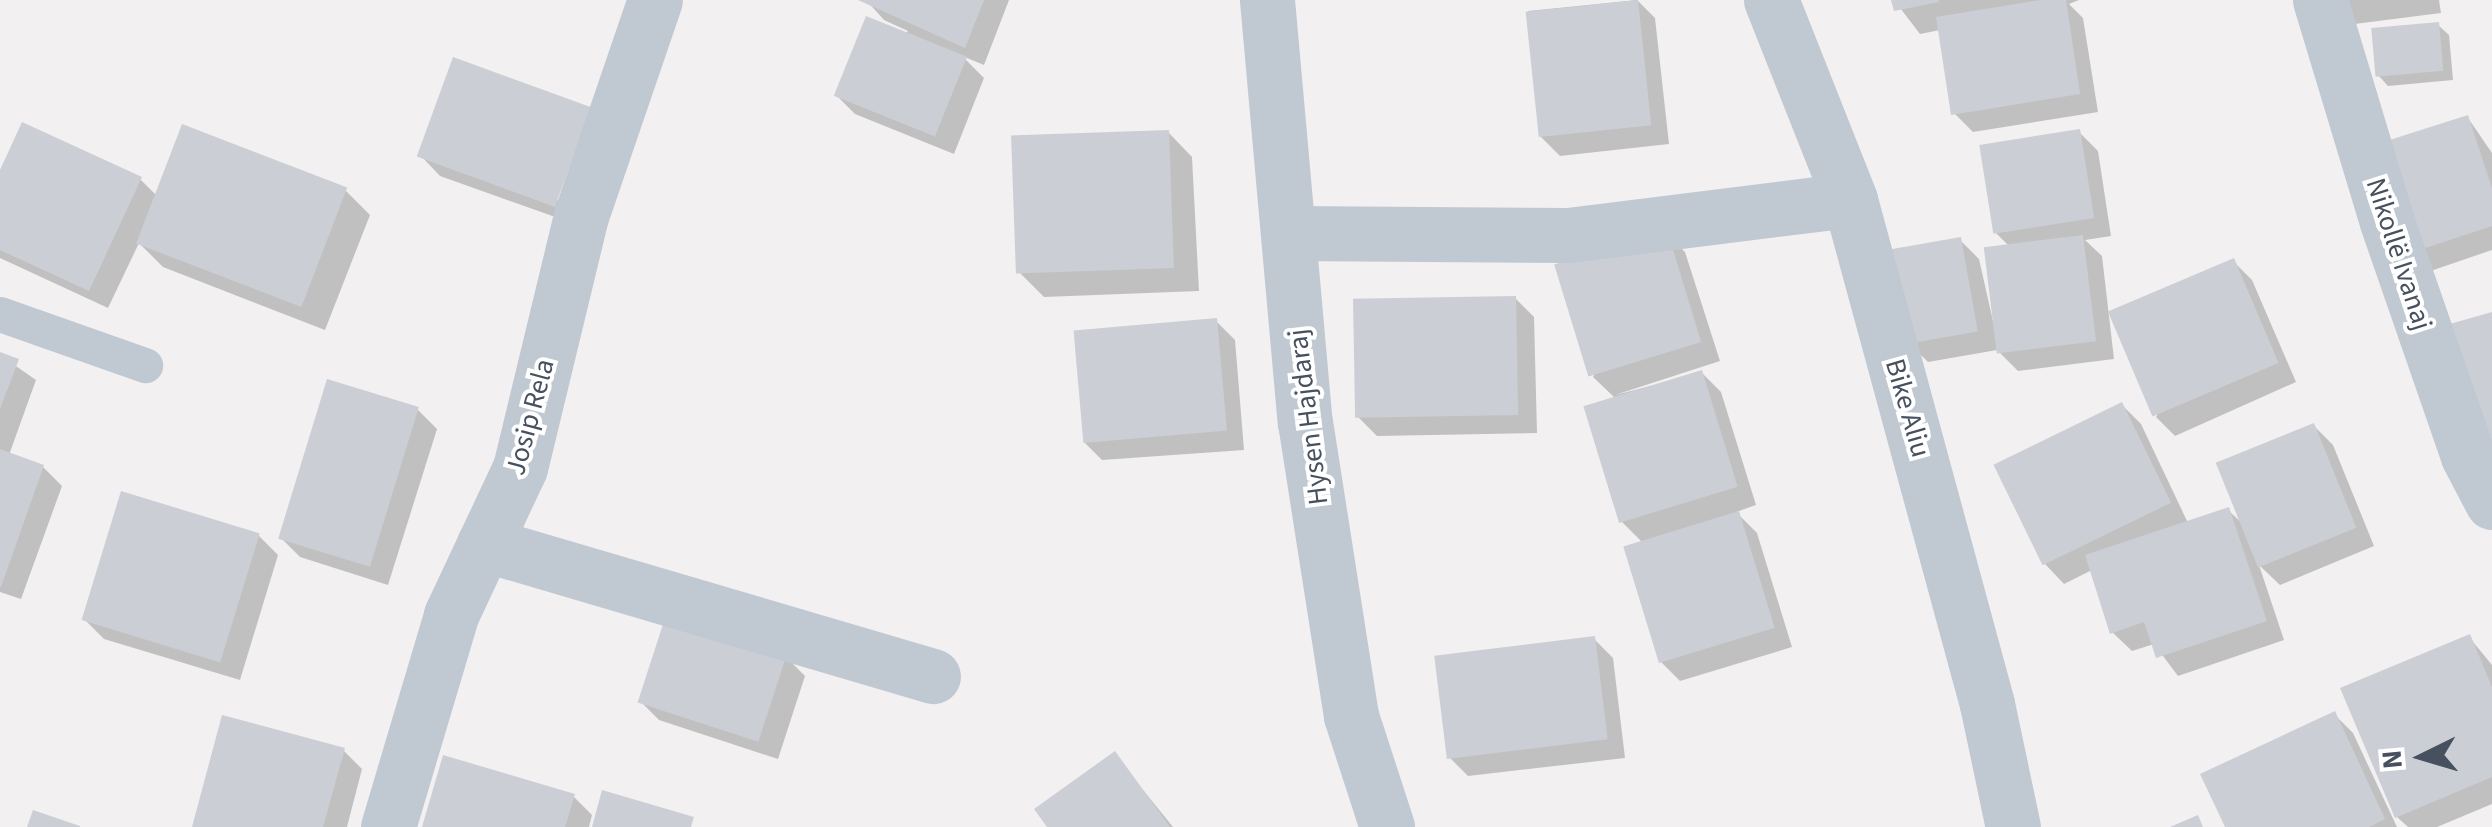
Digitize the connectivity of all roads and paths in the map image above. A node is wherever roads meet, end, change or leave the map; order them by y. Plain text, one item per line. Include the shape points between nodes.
1 (655, 0) edge
2 (1267, 0) edge
3 (1771, 0) edge
4 (2320, 0) edge
5 (1850, 200) junction
6 (1290, 233) junction
7 (0, 314) edge
8 (146, 365) dead end
9 (2492, 502) edge
10 (484, 544) junction
11 (933, 676) dead end
12 (388, 827) edge
13 (1387, 827) edge
14 (2013, 827) edge

1 - 10 street, Josip Rela via 581,216 520,468
2 - 6 street, Hysen Hajdaraj
3 - 5 street, Bike Aliu
4 - 9 street, Nikollë Ivanaj via 2400,258 2468,456
5 - 6 street via 1568,234
5 - 14 street, Bike Aliu via 1987,704
6 - 13 street, Hysen Hajdaraj via 1305,422 1348,697
7 - 8 lane
10 - 11 street
10 - 12 street, Josip Rela via 451,616

